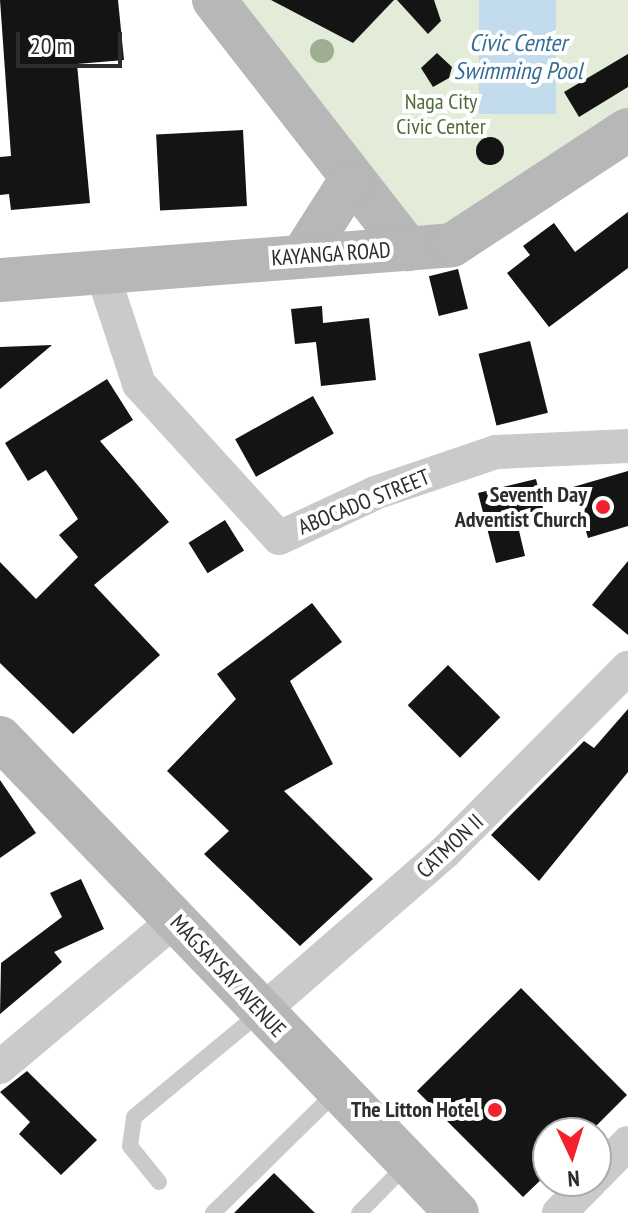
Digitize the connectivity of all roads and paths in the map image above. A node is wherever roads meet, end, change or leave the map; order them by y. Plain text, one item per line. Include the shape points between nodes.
1 (214, 0) edge
2 (628, 130) edge
3 (349, 183) junction
4 (408, 249) junction
5 (303, 255) junction
6 (102, 272) junction
7 (0, 280) edge
8 (628, 446) edge
9 (628, 668) edge
10 (0, 738) edge
11 (175, 920) junction
12 (261, 1012) junction
13 (0, 1067) edge
14 (338, 1090) junction
15 (628, 1143) edge
16 (612, 1160) edge
17 (408, 1163) junction
18 (159, 1182) dead end
19 (575, 1197) edge
20 (213, 1213) edge
21 (359, 1213) edge
22 (457, 1213) edge
23 (559, 1213) edge

1 - 3 street
2 - 4 street, KAYANGA ROAD via 452,245
3 - 4 street
3 - 5 street
4 - 5 street, KAYANGA ROAD
5 - 6 street, KAYANGA ROAD
6 - 7 street, KAYANGA ROAD
6 - 8 street, ABOCADO STREET via 139,384 279,538 375,493 496,452
9 - 12 street, CATMON II via 444,853
10 - 11 street, MAGSAYSAY AVENUE
11 - 12 street, MAGSAYSAY AVENUE
11 - 13 street
12 - 14 street, MAGSAYSAY AVENUE
12 - 18 lane via 134,1117 130,1146
14 - 17 street, MAGSAYSAY AVENUE
14 - 20 lane
15 - 16 street
17 - 21 lane
17 - 22 street, MAGSAYSAY AVENUE
19 - 23 street

